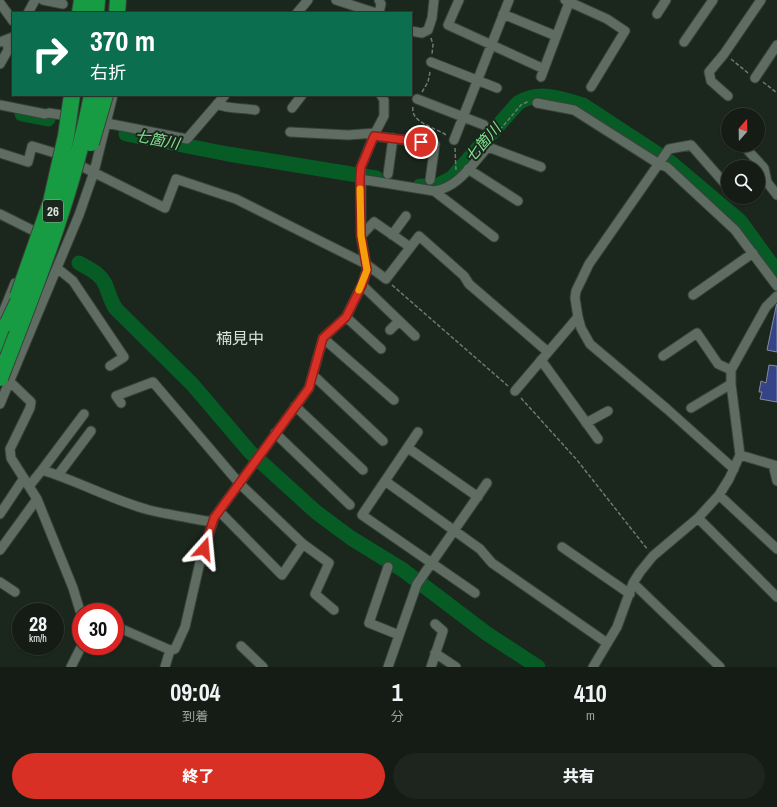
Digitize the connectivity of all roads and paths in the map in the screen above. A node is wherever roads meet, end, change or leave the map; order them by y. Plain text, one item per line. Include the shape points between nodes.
1 (35, 0) edge
2 (43, 0) edge
3 (74, 0) edge
4 (82, 0) edge
5 (97, 0) edge
6 (102, 0) edge
7 (118, 0) edge
8 (125, 0) edge
9 (308, 0) edge
10 (336, 0) edge
11 (434, 0) edge
12 (459, 0) edge
13 (509, 0) edge
14 (666, 0) edge
15 (713, 0) edge
16 (761, 0) edge
17 (568, 1) edge
18 (0, 3) edge
19 (63, 4) dead end
20 (29, 12) edge
21 (73, 12) edge
22 (80, 12) edge
23 (96, 12) edge
24 (102, 12) edge
25 (117, 12) edge
26 (124, 12) edge
27 (298, 12) edge
28 (373, 12) edge
29 (503, 14) junction
30 (657, 14) dead end
31 (12, 20) edge
32 (412, 31) edge
33 (556, 36) junction
34 (7, 40) edge
35 (684, 42) dead end
36 (777, 45) edge
37 (491, 46) junction
38 (431, 62) dead end
39 (0, 64) edge
40 (755, 78) dead end
41 (478, 80) junction
42 (591, 87) dead end
43 (497, 88) dead end
44 (65, 96) edge
45 (72, 96) edge
46 (85, 96) edge
47 (92, 96) edge
48 (105, 96) edge
49 (113, 96) edge
50 (224, 96) edge
51 (301, 96) edge
52 (382, 96) edge
53 (728, 96) dead end
54 (417, 99) dead end
55 (535, 101) joint
56 (217, 104) junction
57 (0, 105) edge
58 (292, 108) dead end
59 (255, 110) dead end
60 (62, 115) junction
61 (463, 117) junction
62 (106, 123) junction
63 (484, 125) dead end
64 (290, 132) dead end
65 (374, 134) junction
66 (393, 138) junction
67 (454, 140) dead end
68 (488, 147) junction
69 (749, 152) edge
70 (55, 153) junction
71 (0, 154) edge
72 (662, 159) junction
73 (540, 167) dead end
74 (468, 169) junction
75 (94, 172) junction
76 (388, 174) dead end
77 (360, 176) junction
78 (721, 179) edge
79 (430, 180) dead end
80 (434, 191) junction
81 (777, 195) edge
82 (518, 202) dead end
83 (0, 214) edge
84 (406, 216) dead end
85 (34, 231) junction
86 (392, 235) junction
87 (361, 236) junction
88 (494, 237) dead end
89 (410, 247) junction
90 (753, 253) junction
91 (366, 264) junction
92 (51, 265) junction
93 (386, 279) junction
94 (362, 285) junction
95 (777, 286) edge
96 (693, 295) dead end
97 (777, 296) edge
98 (346, 317) junction
99 (578, 317) junction
100 (399, 321) junction
101 (4, 322) edge
102 (390, 330) dead end
103 (415, 336) dead end
104 (323, 338) junction
105 (0, 344) edge
106 (381, 349) dead end
107 (548, 352) junction
108 (663, 356) dead end
109 (541, 360) junction
110 (110, 366) dead end
111 (731, 370) junction
112 (0, 372) edge
113 (313, 375) junction
114 (5, 379) edge
115 (731, 384) junction
116 (515, 391) junction
117 (394, 400) dead end
118 (121, 403) dead end
119 (0, 404) edge
120 (295, 406) junction
121 (691, 408) dead end
122 (608, 411) dead end
123 (84, 414) dead end
124 (586, 423) junction
125 (91, 431) dead end
126 (418, 432) dead end
127 (275, 433) junction
128 (598, 440) dead end
129 (383, 441) dead end
130 (408, 448) junction
131 (740, 455) junction
132 (775, 466) edge
133 (734, 469) junction
134 (42, 470) junction
135 (363, 470) dead end
136 (58, 475) junction
137 (385, 481) junction
138 (777, 481) edge
139 (27, 482) junction
140 (239, 483) junction
141 (487, 483) dead end
142 (719, 495) junction
143 (478, 497) junction
144 (37, 499) junction
145 (350, 505) dead end
146 (219, 511) junction
147 (0, 514) edge
148 (698, 518) junction
149 (212, 522) junction
150 (455, 530) junction
151 (303, 544) junction
152 (562, 547) dead end
153 (777, 549) edge
154 (0, 550) edge
155 (653, 556) junction
156 (432, 563) junction
157 (388, 567) dead end
158 (0, 582) edge
159 (633, 584) junction
160 (15, 592) dead end
161 (475, 593) dead end
162 (630, 594) junction
163 (777, 597) edge
164 (78, 603) edge
165 (334, 610) dead end
166 (434, 624) dead end
167 (124, 630) edge
168 (399, 635) junction
169 (607, 643) junction
170 (241, 646) dead end
171 (170, 650) junction
172 (435, 654) junction
173 (77, 655) edge
174 (71, 667) edge
175 (165, 667) edge
176 (263, 667) edge
177 (388, 667) edge
178 (431, 667) edge
179 (456, 667) edge
180 (593, 667) edge
181 (720, 667) edge

1 - 20 street
2 - 19 street
3 - 21 street
4 - 22 highway
5 - 23 highway
6 - 24 highway
7 - 25 highway
8 - 26 street
9 - 27 street
10 - 28 street
11 - 32 street via 432,18 426,33
12 - 37 street via 448,25
13 - 29 street
14 - 30 street
15 - 35 street
16 - 53 street via 709,72 711,81
17 - 33 street
17 - 42 street via 607,19 625,31
18 - 31 street
29 - 33 street
29 - 37 street
33 - 37 street via 542,73
34 - 39 street via 8,50
36 - 40 street
37 - 41 street
38 - 41 street
41 - 43 street
41 - 61 street
44 - 60 street
45 - 101 highway, 26, bridge via 51,202
46 - 101 highway, 26, bridge via 64,182 34,265
47 - 92 highway, 26, bridge
48 - 92 highway, 26, bridge
49 - 62 street
50 - 56 street
51 - 58 street
52 - 65 street via 384,116
54 - 61 street
55 - 68 path via 521,105 490,141
55 - 72 street via 574,110
56 - 59 street via 223,108
56 - 62 street via 187,139
57 - 60 street
60 - 70 street
61 - 63 street
61 - 67 street
62 - 75 street
64 - 65 street
65 - 66 street
65 - 77 street
66 - 76 street
66 - 79 street via 435,144
68 - 73 street
68 - 74 street
69 - 81 street via 764,168 767,182
70 - 71 street via 32,146 28,162
70 - 75 street
70 - 85 street
72 - 78 street via 669,149 691,145
72 - 90 street via 736,230
72 - 99 street via 589,264 576,291
74 - 80 street via 454,184
74 - 82 street
75 - 91 street via 165,208 176,179 222,193
75 - 92 street via 79,215
77 - 80 street
77 - 87 street
80 - 88 street
83 - 85 street
84 - 86 street
85 - 101 street
86 - 87 street via 374,222
86 - 89 street
87 - 91 street
89 - 93 street
89 - 107 street via 419,236 464,276 469,284
90 - 95 street
90 - 96 street
91 - 93 street
91 - 94 street via 367,270
92 - 110 street via 73,281 124,357
92 - 114 highway, 26, bridge
93 - 116 path
94 - 98 street
94 - 100 street
97 - 111 street via 766,307
98 - 104 street
98 - 106 street
99 - 107 street
99 - 133 street via 590,344
100 - 102 street
100 - 103 street
101 - 105 highway, 26
104 - 113 street
104 - 117 street
107 - 109 street
108 - 111 street via 697,334 718,364
109 - 116 street
109 - 124 street
111 - 115 street
112 - 114 street
113 - 120 street via 309,388
113 - 129 street
114 - 119 street
114 - 139 street via 30,402 30,408 10,449 11,458
115 - 121 street
115 - 131 street
116 - 155 path via 577,460
118 - 140 street via 116,396 153,382
120 - 127 street
120 - 135 street
122 - 124 street
123 - 134 street
124 - 128 street
125 - 136 street
126 - 130 street
127 - 140 street
127 - 145 street
130 - 137 street
130 - 143 street
131 - 132 street
131 - 133 street
132 - 138 street
133 - 142 street
134 - 136 street
134 - 139 street
136 - 149 street via 148,510
137 - 150 street
137 - 156 street via 362,515
139 - 144 street
139 - 147 street
140 - 146 street
140 - 151 street
141 - 143 street
142 - 148 street
142 - 153 street
143 - 150 street
144 - 154 street
144 - 164 street
146 - 149 street
146 - 151 street via 282,575
148 - 155 street
148 - 163 street
149 - 171 street via 185,627 179,644
150 - 156 street
150 - 169 street via 480,549 492,564
151 - 165 street via 329,563 315,594
152 - 162 street
155 - 159 street
156 - 161 street
156 - 168 street via 419,581
157 - 168 street via 369,623
158 - 160 street
159 - 162 street
159 - 181 street
162 - 169 street via 617,627
166 - 172 street via 443,631
167 - 171 street
168 - 177 street
169 - 180 street
170 - 176 street
171 - 175 street
172 - 178 street
172 - 179 street
173 - 174 street

